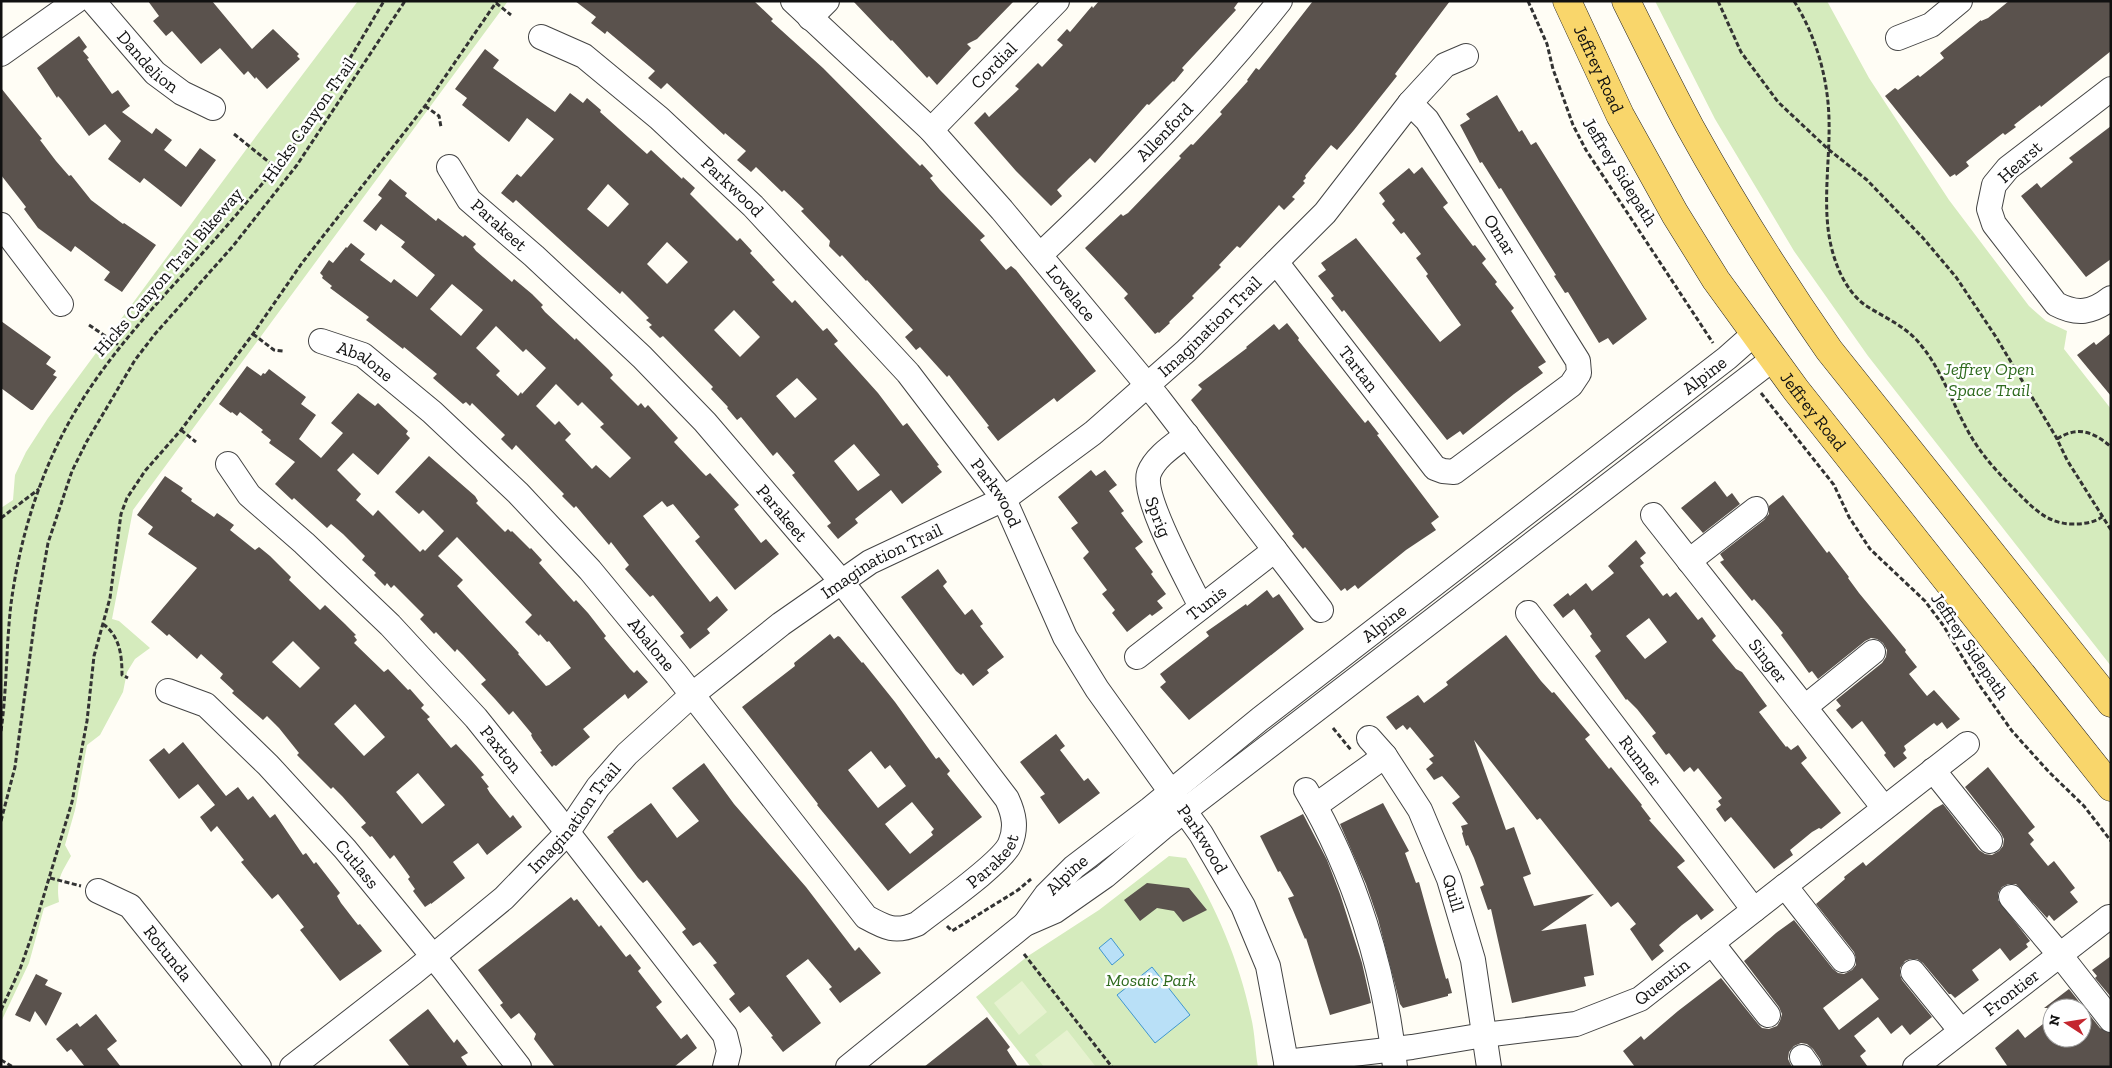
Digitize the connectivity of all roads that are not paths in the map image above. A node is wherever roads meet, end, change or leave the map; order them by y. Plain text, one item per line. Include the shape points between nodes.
1 (76, 1) edge
2 (93, 1) edge
3 (792, 1) edge
4 (827, 1) edge
5 (1057, 1) edge
6 (1280, 1) edge
7 (1567, 1) edge
8 (1626, 1) edge
9 (1960, 1) edge
10 (810, 18) junction
11 (541, 37) dead end
12 (1898, 38) dead end
13 (1, 54) edge
14 (1466, 56) dead end
15 (2111, 89) edge
16 (1410, 103) junction
17 (213, 108) dead end
18 (930, 130) junction
19 (449, 168) dead end
20 (1, 225) edge
21 (1040, 255) junction
22 (1276, 262) junction
23 (2111, 298) edge
24 (61, 304) dead end
25 (1754, 334) junction
26 (321, 341) dead end
27 (1773, 359) junction
28 (1148, 385) junction
29 (1187, 435) junction
30 (228, 464) dead end
31 (1443, 471) joint
32 (1004, 499) junction
33 (1756, 509) dead end
34 (1653, 515) dead end
35 (1276, 550) junction
36 (1689, 561) junction
37 (841, 581) junction
38 (1201, 607) junction
39 (1322, 610) dead end
40 (1528, 613) dead end
41 (1874, 652) dead end
42 (1137, 657) dead end
43 (168, 691) dead end
44 (692, 694) junction
45 (2111, 703) edge
46 (1805, 708) junction
47 (1360, 744) road end
48 (1967, 744) dead end
49 (1385, 756) junction
50 (1934, 770) junction
51 (2111, 787) edge
52 (1170, 792) junction
53 (1884, 808) junction
54 (1185, 811) junction
55 (567, 833) junction
56 (1990, 842) dead end
57 (1785, 886) junction
58 (98, 891) road end
59 (958, 892) joint
60 (2011, 897) dead end
61 (1754, 910) junction
62 (2109, 917) dead end
63 (1025, 924) junction
64 (1712, 943) junction
65 (2060, 955) junction
66 (432, 957) junction
67 (1843, 960) dead end
68 (1913, 972) dead end
69 (1768, 1015) dead end
70 (2111, 1020) edge
71 (1961, 1031) junction
72 (1484, 1035) junction
73 (1394, 1058) edge
74 (1286, 1064) edge
75 (259, 1067) edge
76 (292, 1067) edge
77 (519, 1067) edge
78 (725, 1067) edge
79 (848, 1067) edge
80 (1489, 1067) edge
81 (1915, 1067) edge

1 - 13 street
2 - 17 street, Dandelion via 155,74 182,94
3 - 10 street, Lovelace
4 - 10 street
5 - 18 street, Cordial
6 - 21 street, Allenford via 1200,96 1122,178
7 - 25 main road, Jeffrey Road via 1620,115 1666,197 1716,280
8 - 45 main road via 1690,126 1778,275 1829,350
9 - 12 street via 1931,25
10 - 18 street, Lovelace
11 - 32 street, Parkwood via 584,56 659,118 753,206 908,373
14 - 16 street, Imagination Trail via 1445,65
15 - 23 street, Hearst via 2008,168 1994,186 1989,210 1994,224 2056,304 2081,312 2101,306
16 - 22 street, Imagination Trail via 1325,213
16 - 31 street, Omar via 1427,120 1578,361 1579,373 1571,385 1454,472
18 - 21 street, Lovelace
19 - 37 street, Parakeet via 469,200 642,357 705,422
20 - 24 street
21 - 28 street, Lovelace
22 - 28 street, Imagination Trail
22 - 31 street, Tartan via 1435,468
25 - 27 main road, Jeffrey Road
25 - 52 street, Alpine
26 - 44 street, Abalone via 363,354 432,412 518,493 590,570
27 - 51 main road, Jeffrey Road
27 - 54 street, Alpine
28 - 29 street, Lovelace
28 - 32 street, Imagination Trail via 1093,433
29 - 35 street, Lovelace
29 - 38 street, Sprig via 1156,460 1149,474 1149,490 1154,508
30 - 55 street, Paxton via 249,495 390,626 476,718
32 - 37 street, Imagination Trail via 870,562
32 - 52 street, Parkwood via 1066,637 1097,689
33 - 36 street
34 - 36 street, Singer
35 - 38 street, Tunis
35 - 39 street, Lovelace
36 - 46 street, Singer
37 - 44 street, Imagination Trail
37 - 59 street, Parakeet via 1007,799 1014,814 1010,845 998,860
38 - 42 street, Tunis
40 - 61 street, Runner
41 - 46 street
43 - 66 street, Cutlass via 206,704 268,765 345,849
44 - 55 street, Imagination Trail via 627,754 598,787
44 - 59 street, Abalone via 866,916 882,926 902,930 917,924
46 - 53 street, Singer
47 - 49 street, Quill
48 - 50 street, Quentin
49 - 72 street, Quill via 1420,810 1449,879 1473,960
49 - 73 street via 1311,798 1333,838 1360,910 1387,1006
50 - 53 street, Quentin
50 - 56 street
52 - 54 street, Parkwood
52 - 63 street, Alpine via 1074,867 1046,895
53 - 57 street, Quentin
54 - 63 street, Alpine via 1105,876 1062,906
54 - 74 street, Parkwood via 1243,906 1268,966
55 - 66 street, Imagination Trail via 504,898
55 - 78 street, Paxton via 725,1035 729,1051
57 - 61 street, Quentin
57 - 67 street
58 - 75 street, Rotunda via 130,906
60 - 65 street
61 - 64 street, Quentin
62 - 65 street, Frontier
63 - 79 street, Alpine
64 - 69 street
64 - 72 street, Quentin via 1640,999 1576,1024
65 - 70 street
65 - 71 street, Frontier
66 - 76 street, Imagination Trail
66 - 77 street, Cutlass
68 - 71 street
71 - 81 street, Frontier
72 - 73 street, Quentin
72 - 80 street, Quill
73 - 74 street, Quentin

